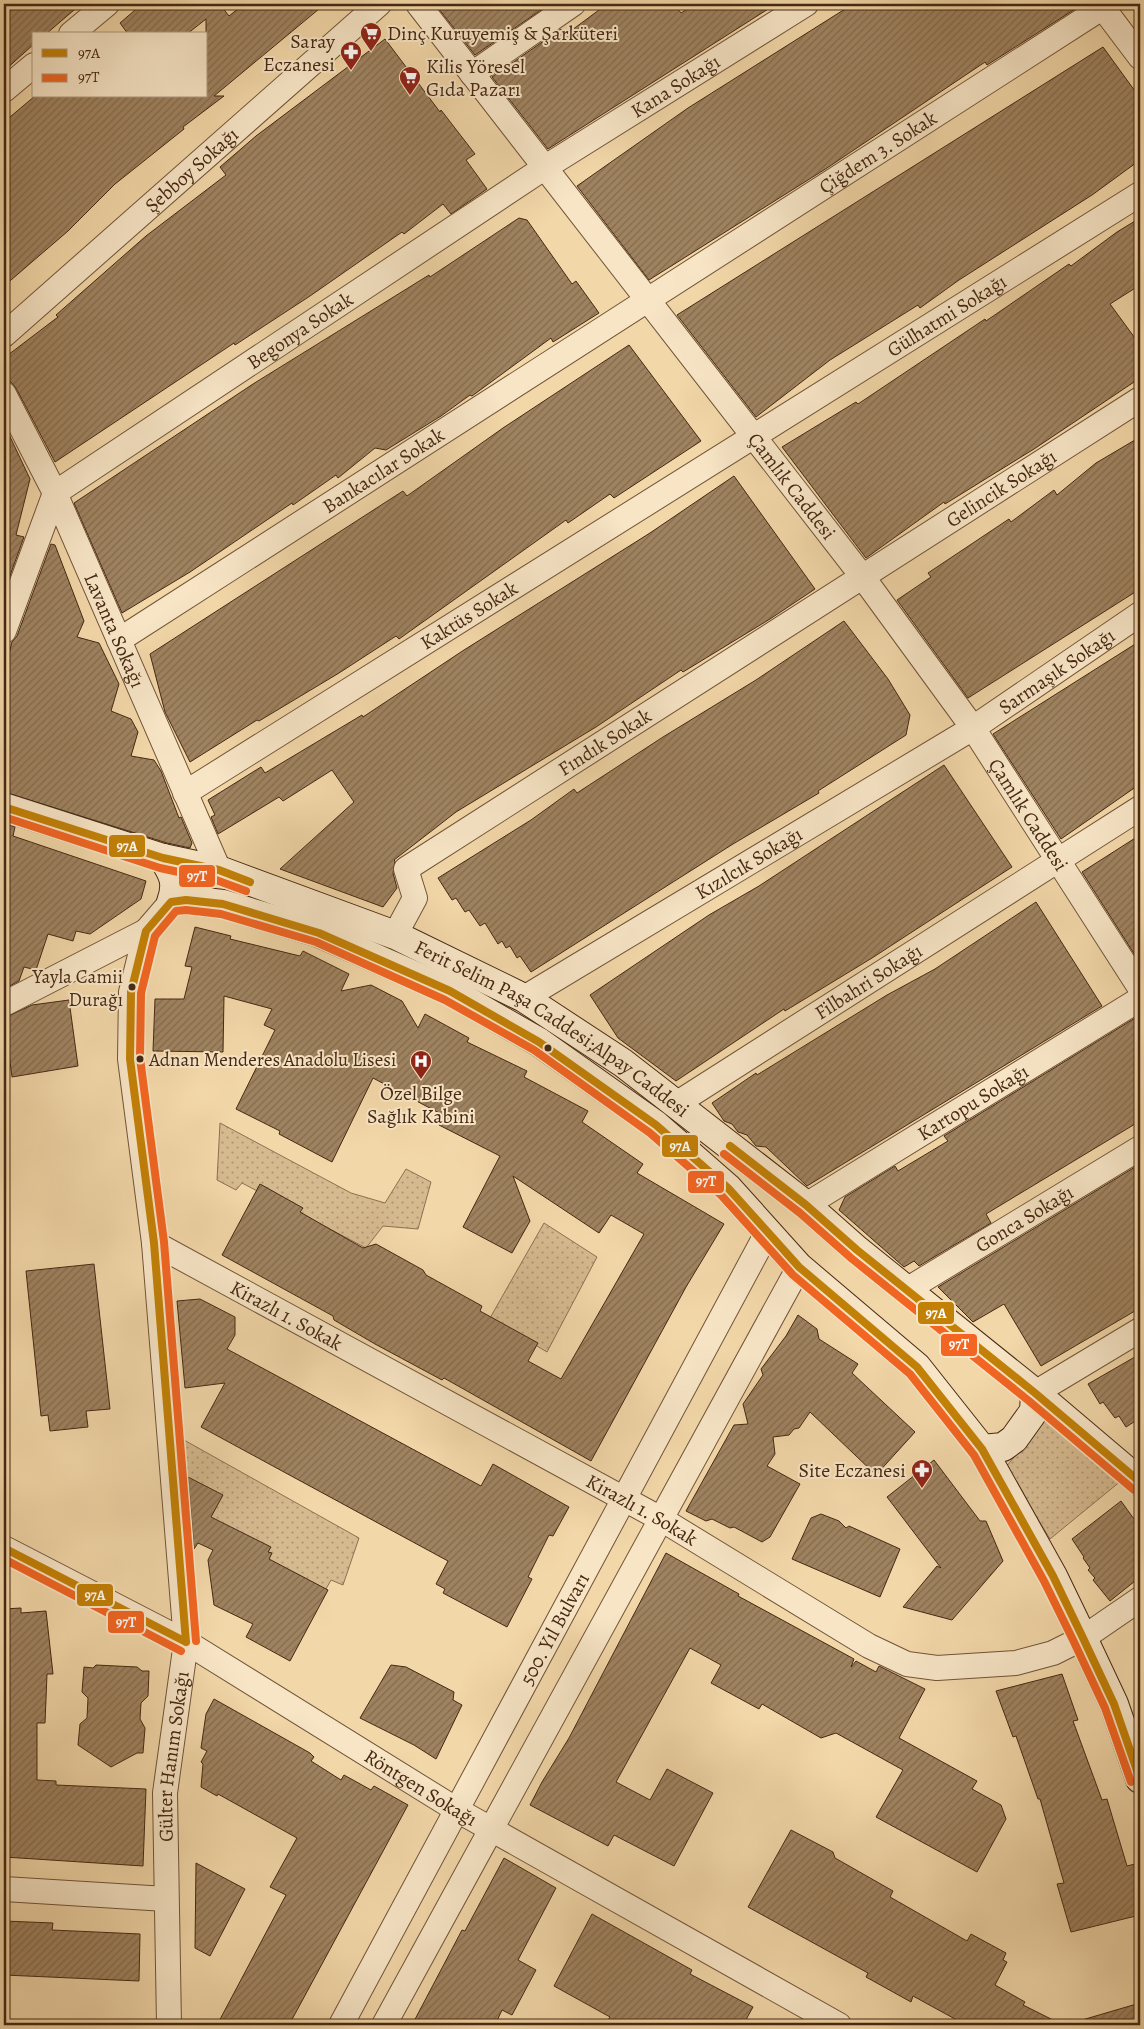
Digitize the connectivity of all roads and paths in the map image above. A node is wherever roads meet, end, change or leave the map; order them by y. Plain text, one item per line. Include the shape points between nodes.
1 (107, 4) edge
2 (379, 4) edge
3 (418, 4) edge
4 (573, 4) edge
5 (806, 4) edge
6 (1104, 5) edge
7 (73, 32) edge
8 (1140, 57) edge
9 (32, 67) edge
10 (472, 74) junction
11 (4, 90) edge
12 (544, 168) junction
13 (1140, 194) edge
14 (646, 299) junction
15 (4, 334) edge
16 (4, 394) edge
17 (1140, 399) edge
18 (752, 436) junction
19 (56, 493) junction
20 (862, 576) junction
21 (1140, 614) edge
22 (4, 631) edge
23 (119, 640) junction
24 (973, 728) junction
25 (185, 792) junction
26 (4, 807) edge
27 (1140, 808) edge
28 (162, 858) junction
29 (1060, 861) junction
30 (219, 870) junction
31 (171, 902) junction
32 (146, 932) junction
33 (395, 935) junction
34 (1140, 988) edge
35 (524, 998) junction
36 (1140, 999) edge
37 (4, 1004) edge
38 (510, 1025) junction
39 (676, 1104) junction
40 (1140, 1148) edge
41 (806, 1205) junction
42 (768, 1231) junction
43 (154, 1243) junction
44 (799, 1267) junction
45 (908, 1289) junction
46 (1140, 1330) edge
47 (1035, 1393) junction
48 (982, 1449) junction
49 (1140, 1482) edge
50 (623, 1500) junction
51 (661, 1519) junction
52 (4, 1548) edge
53 (1140, 1599) edge
54 (1083, 1638) junction
55 (186, 1642) junction
56 (1140, 1779) edge
57 (457, 1810) junction
58 (491, 1829) junction
59 (4, 1889) edge
60 (166, 1899) junction
61 (170, 2025) edge
62 (341, 2025) edge
63 (384, 2025) edge
64 (839, 2025) edge

1 - 7 street
2 - 15 street, Şebboy Sokağı
3 - 10 street, Çamlık Caddesi
4 - 10 street
5 - 12 street, Kana Sokağı
6 - 8 street
6 - 14 street, Çiğdem 3. Sokak
9 - 11 street
10 - 12 street, Çamlık Caddesi
12 - 14 street, Çamlık Caddesi
12 - 19 street, Begonya Sokak
13 - 18 street, Gülhatmi Sokağı
14 - 18 street, Çamlık Caddesi
14 - 23 street, Bankacılar Sokak
16 - 19 street, Lavanta Sokağı
17 - 20 street, Gelincik Sokağı
18 - 20 street, Çamlık Caddesi
18 - 25 street, Kaktüs Sokak
19 - 22 street
19 - 23 street, Lavanta Sokağı
20 - 24 street, Çamlık Caddesi
20 - 33 street, Fındık Sokak via 406,869 415,898
21 - 24 street, Sarmaşık Sokağı
23 - 25 street, Lavanta Sokağı
24 - 29 street, Çamlık Caddesi
24 - 35 street, Kızılcık Sokağı
25 - 30 street, Lavanta Sokağı
26 - 28 main road, Ferit Selim Paşa Caddesi;Alpay Caddesi
27 - 29 street, Filbahri Sokağı
28 - 30 main road, Ferit Selim Paşa Caddesi;Alpay Caddesi
28 - 31 main road via 172,873 176,890
29 - 34 street, Çamlık Caddesi
29 - 39 street, Filbahri Sokağı
30 - 33 main road, Ferit Selim Paşa Caddesi;Alpay Caddesi
31 - 32 street, Gülter Hanım Sokağı
31 - 38 main road via 186,900 222,904 319,933 450,991
32 - 37 street
32 - 43 street, Gülter Hanım Sokağı via 131,992 130,1059
33 - 35 main road, Ferit Selim Paşa Caddesi;Alpay Caddesi
35 - 38 main road
35 - 39 main road, Ferit Selim Paşa Caddesi;Alpay Caddesi via 623,1063
36 - 41 street, Kartopu Sokağı
38 - 42 main road via 540,1042 656,1126 728,1188
39 - 41 main road, Ferit Selim Paşa Caddesi;Alpay Caddesi
40 - 45 street, Gonca Sokağı
41 - 42 main road
41 - 45 main road, Ferit Selim Paşa Caddesi;Alpay Caddesi
42 - 44 main road
42 - 50 street, 500. Yıl Bulvarı
43 - 50 street, Kirazlı 1. Sokak
43 - 55 street, Gülter Hanım Sokağı
44 - 48 main road via 917,1367
44 - 51 street, 500. Yıl Bulvarı
45 - 47 main road, Ferit Selim Paşa Caddesi;Alpay Caddesi
46 - 47 street
47 - 48 main road via 1034,1410 1014,1439 1003,1447
47 - 49 main road, Ferit Selim Paşa Caddesi;Alpay Caddesi
48 - 54 main road via 1053,1576
50 - 51 street, Kirazlı 1. Sokak
50 - 57 street, 500. Yıl Bulvarı
51 - 54 street, Kirazlı 1. Sokak via 869,1646 907,1664 938,1668 1016,1663 1053,1653
51 - 58 street, 500. Yıl Bulvarı
52 - 55 street, Röntgen Sokağı
53 - 54 street, Kirazlı 1. Sokak
54 - 56 main road via 1114,1704
55 - 57 street, Röntgen Sokağı
55 - 60 street, Gülter Hanım Sokağı via 165,1793
57 - 58 street, Röntgen Sokağı
57 - 62 street, 500. Yıl Bulvarı
58 - 63 street, 500. Yıl Bulvarı
58 - 64 street, Röntgen Sokağı
59 - 60 street
60 - 61 street, Gülter Hanım Sokağı

